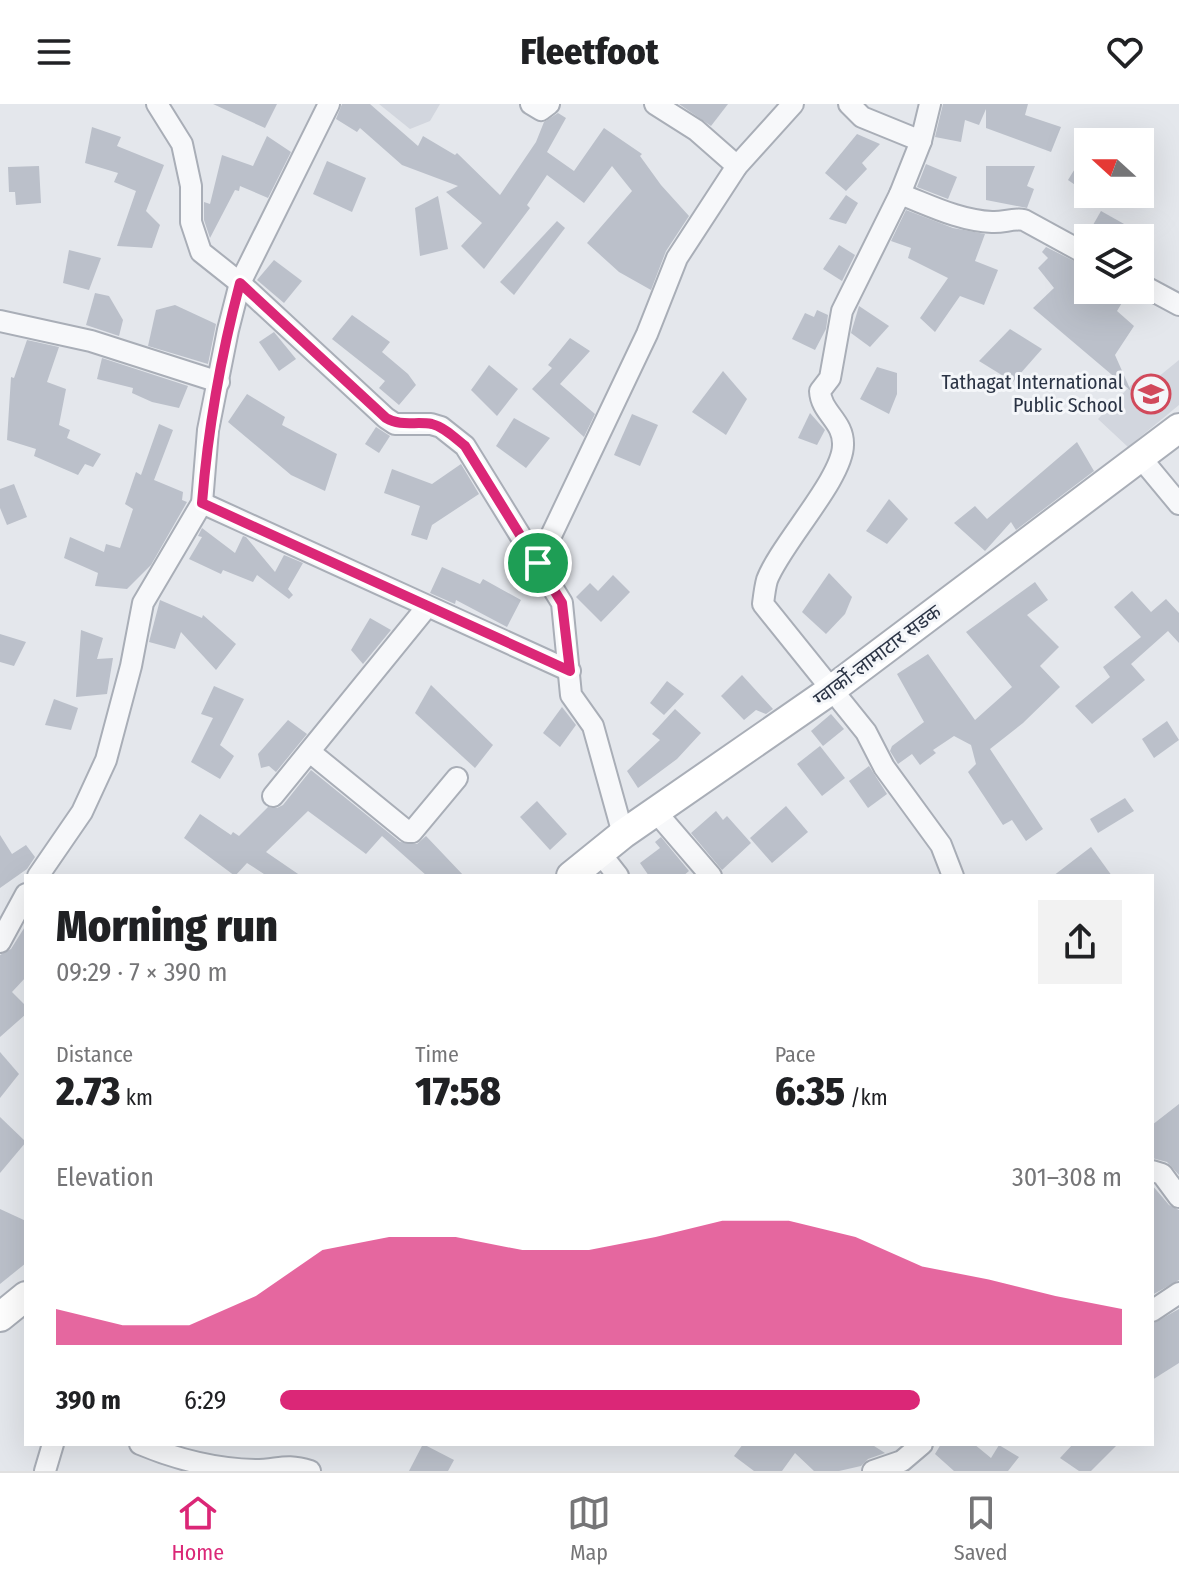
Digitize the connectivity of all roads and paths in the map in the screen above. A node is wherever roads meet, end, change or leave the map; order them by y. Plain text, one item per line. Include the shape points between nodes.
1 (157, 104) edge
2 (329, 104) edge
3 (531, 104) edge
4 (549, 104) edge
5 (655, 104) edge
6 (793, 104) edge
7 (849, 104) edge
8 (930, 104) edge
9 (921, 141) junction
10 (737, 166) junction
11 (900, 194) junction
12 (1074, 247) edge
13 (240, 283) junction
14 (1154, 292) edge
15 (1179, 305) edge
16 (0, 321) edge
17 (219, 382) junction
18 (1179, 428) edge
19 (1140, 457) junction
20 (202, 503) junction
21 (1179, 504) edge
22 (538, 563) junction
23 (426, 608) junction
24 (570, 671) junction
25 (831, 690) junction
26 (310, 752) junction
27 (457, 778) dead end
28 (273, 796) dead end
29 (656, 812) junction
30 (623, 834) junction
31 (600, 853) junction
32 (39, 874) edge
33 (574, 874) edge
34 (616, 874) edge
35 (709, 874) edge
36 (952, 874) edge
37 (24, 898) edge
38 (0, 942) edge
39 (1154, 1172) edge
40 (1179, 1197) edge
41 (1179, 1293) edge
42 (24, 1298) edge
43 (1154, 1310) edge
44 (0, 1317) edge
45 (52, 1446) edge
46 (920, 1446) edge
47 (158, 1453) edge
48 (258, 1470) edge
49 (45, 1471) edge
50 (310, 1471) edge
51 (873, 1471) edge

1 - 13 street via 182,144 198,247
2 - 13 street
3 - 4 street via 541,110
5 - 10 street
6 - 10 street
7 - 9 street via 862,117
8 - 9 street
9 - 11 street
10 - 22 street via 677,258 647,334
11 - 12 street via 955,215 994,223 1024,220
11 - 25 street via 842,311 830,378 820,391 820,405 841,429 844,448 767,579 763,604
13 - 17 street
13 - 22 street via 386,418 395,424 441,427 465,446
14 - 15 street
16 - 17 street via 91,341
17 - 20 street via 208,430
18 - 19 main road, ग्वार्को-लामाटार सडक
19 - 21 street
19 - 25 main road, ग्वार्को-लामाटार सडक
20 - 23 street
20 - 32 street via 143,603 106,760 82,812
22 - 24 street via 562,603
23 - 24 street
23 - 26 street
24 - 30 street via 571,695 593,726
25 - 29 main road, ग्वार्को-लामाटार सडक
25 - 36 street via 866,732 884,767 941,845
26 - 27 street via 408,832
26 - 28 street
29 - 30 main road, ग्वार्को-लामाटार सडक
29 - 35 street
30 - 31 main road, ग्वार्को-लामाटार सडक
31 - 33 main road, ग्वार्को-लामाटार सडक
31 - 34 street
37 - 38 street
39 - 40 street via 1162,1174
41 - 43 street
42 - 44 main road
45 - 49 street
46 - 51 street via 902,1461
47 - 48 street via 200,1466
48 - 50 street via 290,1465

